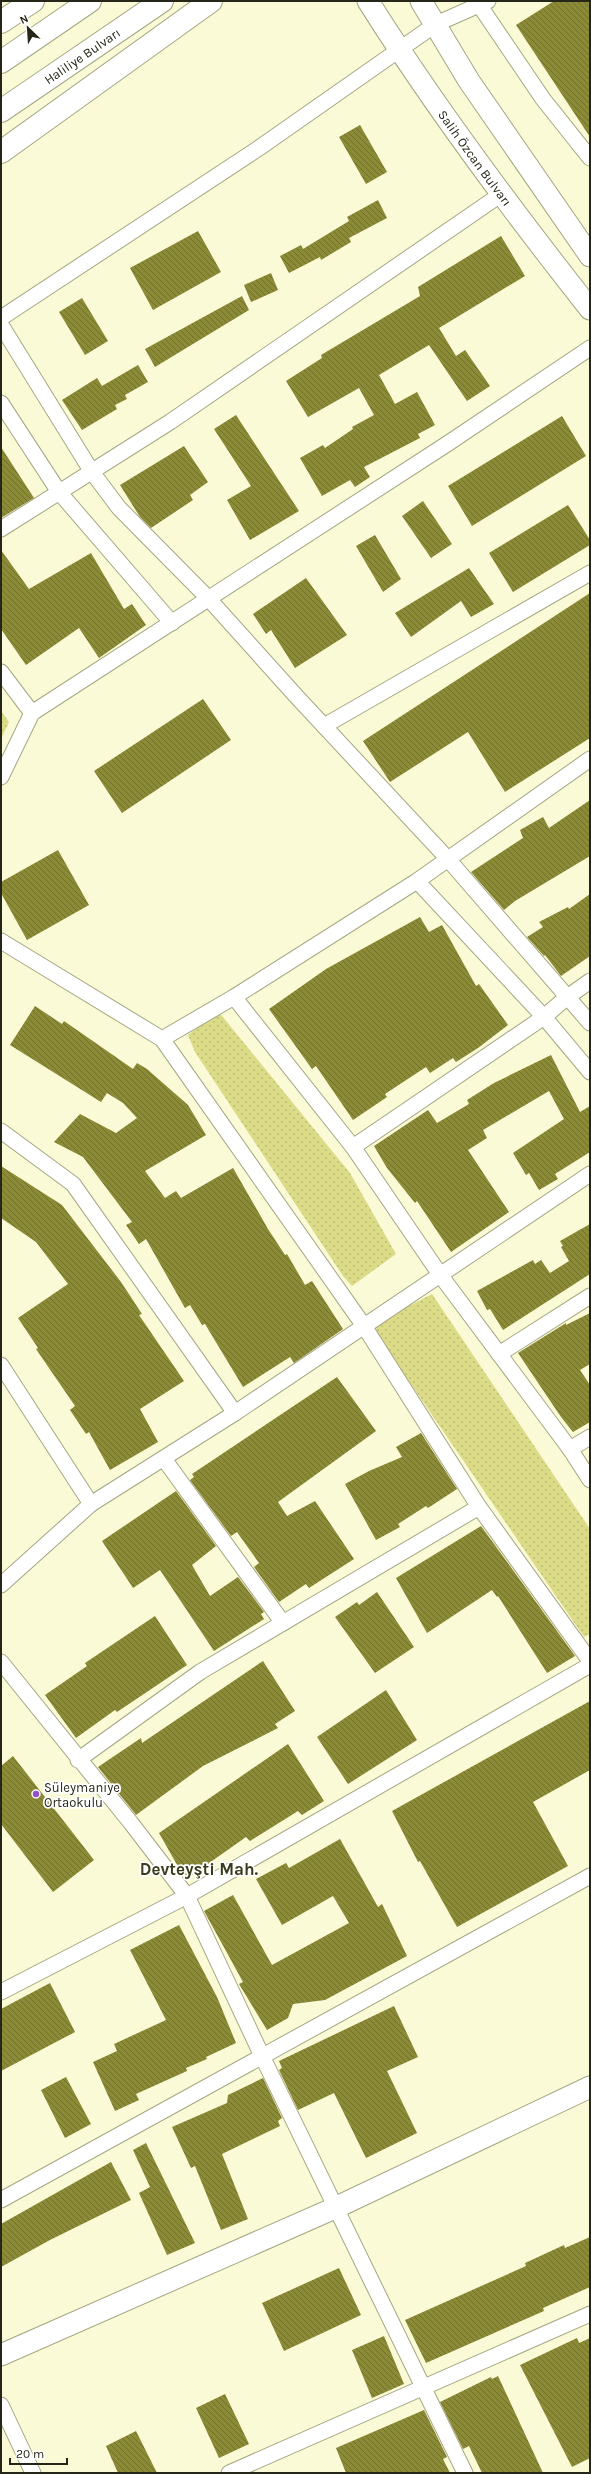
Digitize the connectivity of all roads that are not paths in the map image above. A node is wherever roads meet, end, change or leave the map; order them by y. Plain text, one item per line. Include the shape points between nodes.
1 (32, 1) edge
2 (90, 1) edge
3 (162, 1) edge
4 (211, 1) edge
5 (368, 1) edge
6 (421, 1) edge
7 (484, 3) edge
8 (1, 22) edge
9 (436, 24) junction
10 (399, 51) junction
11 (1, 62) edge
12 (1, 111) edge
13 (1, 152) edge
14 (589, 155) edge
15 (500, 195) junction
16 (590, 256) edge
17 (590, 309) edge
18 (1, 318) edge
19 (1, 325) edge
20 (590, 348) edge
21 (1, 403) edge
22 (92, 472) junction
23 (59, 492) junction
24 (1, 529) edge
25 (590, 573) edge
26 (208, 598) junction
27 (172, 623) junction
28 (1, 672) edge
29 (32, 713) junction
30 (324, 726) junction
31 (590, 759) edge
32 (1, 777) edge
33 (446, 858) junction
34 (417, 881) junction
35 (1, 940) edge
36 (590, 981) edge
37 (234, 997) junction
38 (566, 998) junction
39 (544, 1017) junction
40 (590, 1023) edge
41 (162, 1039) junction
42 (590, 1072) edge
43 (1, 1130) edge
44 (353, 1147) junction
45 (590, 1174) edge
46 (441, 1276) junction
47 (590, 1296) edge
48 (364, 1326) junction
49 (499, 1354) junction
50 (1, 1365) edge
51 (235, 1413) junction
52 (590, 1437) edge
53 (570, 1449) junction
54 (164, 1459) junction
55 (590, 1480) edge
56 (91, 1504) junction
57 (479, 1506) junction
58 (1, 1585) edge
59 (283, 1623) junction
60 (590, 1661) edge
61 (1, 1662) edge
62 (590, 1665) edge
63 (78, 1760) junction
64 (590, 1876) edge
65 (188, 1896) junction
66 (1, 1992) edge
67 (262, 2056) junction
68 (590, 2087) edge
69 (1, 2200) edge
70 (337, 2207) junction
71 (590, 2314) edge
72 (1, 2355) edge
73 (423, 2387) junction
74 (1, 2405) edge
75 (33, 2473) edge
76 (229, 2473) edge
77 (465, 2473) edge

1 - 8 highway
2 - 11 highway
3 - 12 highway, Haliliye Bulvarı
4 - 13 highway
5 - 10 main road, Salih Özcan Bulvarı
6 - 9 main road
7 - 9 street
7 - 14 street via 543,99
9 - 10 street
9 - 16 main road via 469,81
10 - 15 main road, Salih Özcan Bulvarı
10 - 18 street via 259,148
15 - 17 main road, Salih Özcan Bulvarı
15 - 22 street via 170,422
19 - 22 street
20 - 26 street via 447,444
21 - 23 street
22 - 23 street
22 - 26 street via 119,508
23 - 24 street
23 - 27 street
25 - 30 street
26 - 27 street
26 - 30 street
27 - 29 street
28 - 29 street
29 - 32 street
30 - 33 street
31 - 33 street
33 - 34 street
33 - 38 street
34 - 37 street
34 - 39 street
35 - 41 street
36 - 38 street
37 - 41 street
37 - 44 street
38 - 39 street
38 - 40 street
39 - 42 street
39 - 44 street
41 - 48 street
43 - 51 street via 73,1184
44 - 46 street
45 - 46 street
46 - 48 street
46 - 49 street
47 - 49 street
48 - 51 street
48 - 57 street
49 - 53 street
50 - 56 street
51 - 54 street
52 - 53 street
53 - 55 street
54 - 56 street
54 - 59 street
56 - 58 street
57 - 59 street
57 - 60 street
59 - 63 street via 200,1672
61 - 63 street
62 - 65 street
63 - 65 street
64 - 67 street
65 - 66 street
65 - 67 street
67 - 69 street
67 - 70 street
68 - 70 main road
70 - 72 main road
70 - 73 street
71 - 73 street
73 - 76 street
73 - 77 street
74 - 75 street

